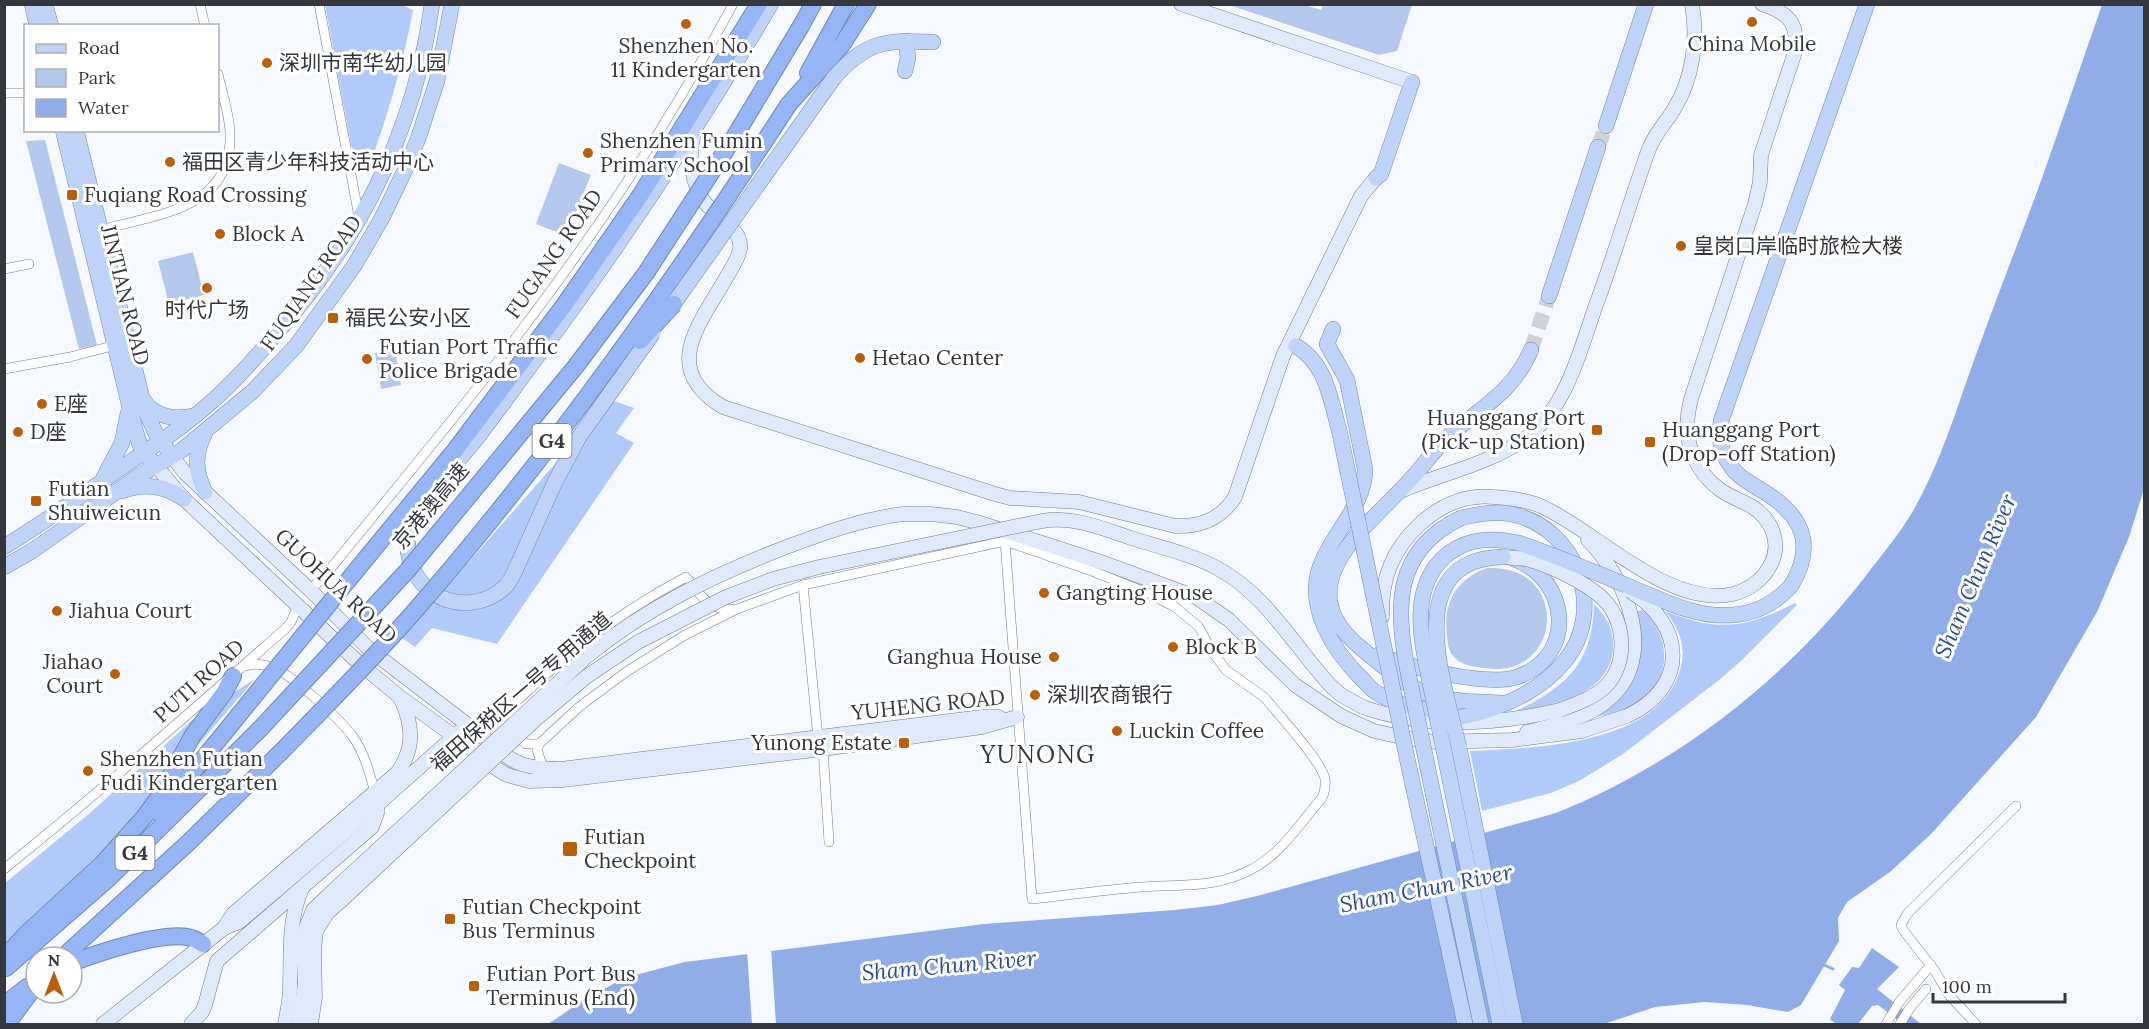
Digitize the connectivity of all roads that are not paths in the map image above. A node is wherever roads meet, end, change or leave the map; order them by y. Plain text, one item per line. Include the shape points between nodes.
1 (32, 4) edge
2 (45, 4) edge
3 (200, 4) edge
4 (320, 4) edge
5 (432, 4) edge
6 (452, 4) edge
7 (733, 4) edge
8 (759, 4) edge
9 (771, 4) edge
10 (811, 4) edge
11 (846, 4) edge
12 (868, 4) edge
13 (1181, 4) edge
14 (1646, 4) edge
15 (1692, 4) edge
16 (1762, 4) edge
17 (1867, 4) edge
18 (37, 24) edge
19 (50, 24) edge
20 (205, 24) edge
21 (906, 42) junction
22 (933, 42) dead end
23 (905, 71) dead end
24 (219, 78) edge
25 (1412, 82) joint
26 (4, 93) edge
27 (24, 93) edge
28 (789, 104) junction
29 (1606, 126) tunnel mouth
30 (63, 132) edge
31 (76, 132) edge
32 (694, 132) junction
33 (1598, 147) tunnel mouth
34 (346, 149) junction
35 (388, 162) junction
36 (1376, 178) joint
37 (360, 220) junction
38 (101, 230) junction
39 (28, 264) dead end
40 (4, 269) edge
41 (1549, 296) tunnel mouth
42 (674, 304) junction
43 (1332, 329) dead end
44 (116, 345) junction
45 (1296, 345) dead end
46 (1531, 350) tunnel mouth
47 (500, 359) junction
48 (4, 369) edge
49 (515, 372) junction
50 (135, 396) junction
51 (575, 413) junction
52 (195, 416) junction
53 (205, 432) junction
54 (160, 441) junction
55 (145, 452) junction
56 (172, 456) junction
57 (156, 466) junction
58 (99, 484) junction
59 (205, 492) junction
60 (114, 493) junction
61 (1393, 495) junction
62 (184, 499) junction
63 (1526, 502) junction
64 (1005, 541) junction
65 (4, 547) edge
66 (1503, 557) junction
67 (4, 567) edge
68 (1613, 580) junction
69 (803, 585) junction
70 (310, 590) junction
71 (298, 606) junction
72 (737, 609) junction
73 (1352, 641) junction
74 (1384, 652) junction
75 (236, 673) junction
76 (547, 673) junction
77 (400, 697) junction
78 (1505, 703) junction
79 (579, 707) junction
80 (1017, 717) junction
81 (498, 719) junction
82 (1437, 722) junction
83 (466, 724) junction
84 (481, 735) junction
85 (454, 736) junction
86 (539, 744) junction
87 (820, 744) junction
88 (470, 747) junction
89 (1458, 747) junction
90 (543, 769) junction
91 (376, 799) junction
92 (2016, 806) dead end
93 (829, 842) dead end
94 (4, 869) edge
95 (107, 880) junction
96 (302, 889) junction
97 (339, 894) junction
98 (203, 944) junction
99 (76, 945) edge
100 (4, 958) edge
101 (84, 959) edge
102 (217, 961) junction
103 (1930, 965) junction
104 (4, 969) edge
105 (24, 989) edge
106 (1926, 989) dead end
107 (24, 1001) edge
108 (4, 1005) edge
109 (7, 1024) edge
110 (103, 1024) edge
111 (191, 1024) edge
112 (285, 1024) edge
113 (299, 1024) edge
114 (311, 1024) edge
115 (1465, 1024) edge
116 (1481, 1024) edge
117 (1500, 1024) edge
118 (1515, 1024) edge
119 (1887, 1024) edge
120 (1900, 1024) edge
121 (1976, 1024) edge

1 - 18 main road
2 - 19 main road
3 - 20 street
4 - 34 street
5 - 35 main road, FUQIANG ROAD via 424,54
6 - 53 main road, FUQIANG ROAD via 437,81 418,139 372,235 296,346
7 - 47 street, FUGANG ROAD via 603,218
8 - 49 highway via 640,196
9 - 32 main road
10 - 95 highway, 京港澳高速 / G4, bridge via 735,136 646,273 576,366 406,571 259,730
11 - 28 highway, G4
12 - 28 highway via 842,45
13 - 25 main road
14 - 29 main road
15 - 61 main road via 1695,43 1683,88 1649,149 1573,372 1558,402 1537,428 1517,444
16 - 63 main road via 1781,11 1790,20 1795,52 1763,150 1757,196 1691,399 1687,428 1690,450 1705,475 1768,522 1776,543 1771,565 1759,580 1742,591 1723,595 1692,592 1652,576 1544,508
17 - 68 main road, bridge via 1719,436 1731,467 1787,508 1800,526 1805,549 1798,575 1783,595 1760,609 1731,615 1680,607
21 - 22 main road
21 - 23 main road
21 - 42 main road, bridge via 880,44 861,51 846,65
24 - 38 street via 230,141 225,165 214,185 177,210
25 - 36 main road via 1381,174
26 - 27 street
28 - 51 highway, G4, bridge via 648,314
30 - 44 main road, JINTIAN ROAD
31 - 38 main road, JINTIAN ROAD
32 - 36 main road via 690,163 696,184 706,204 738,234 740,242 736,260 698,326 689,351 693,379 711,400 995,494 1079,501 1175,526 1205,523 1219,516 1235,497 1290,339 1361,196
32 - 42 main road, bridge via 601,270 498,411 429,496 411,528 408,553 417,577 434,594 447,600 472,602 492,596 507,584 579,436
33 - 41 main road
34 - 35 street via 361,164 375,166
34 - 37 street
35 - 37 main road, FUQIANG ROAD
37 - 52 main road, FUQIANG ROAD via 336,259 288,320 235,381
38 - 50 main road, JINTIAN ROAD
39 - 40 street
42 - 51 highway, bridge
43 - 78 main road via 1327,344 1347,380 1365,480 1359,499 1320,568 1317,602 1325,628 1355,671 1374,691 1392,699 1446,711
44 - 48 street
44 - 50 main road, JINTIAN ROAD
45 - 74 main road, bridge via 1309,354 1324,378 1340,435
46 - 61 main road via 1511,383 1446,439
47 - 49 street via 513,365
47 - 70 street, FUGANG ROAD
49 - 95 highway, bridge
50 - 52 main road via 160,415
50 - 54 main road, JINTIAN ROAD
50 - 55 main road, JINTIAN ROAD via 137,436
50 - 58 main road via 122,443
51 - 99 highway, G4, bridge via 413,613 337,696 180,850
52 - 54 main road, FUQIANG ROAD
53 - 56 main road, FUQIANG ROAD
53 - 59 main road via 195,460
54 - 55 main road, FUQIANG ROAD
54 - 56 main road, JINTIAN ROAD
55 - 57 main road, JINTIAN ROAD
55 - 58 main road, FUQIANG ROAD
56 - 57 main road, FUQIANG ROAD
56 - 59 main road, GUOHUA ROAD
57 - 60 main road, FUQIANG ROAD
57 - 62 main road, GUOHUA ROAD
58 - 65 main road, FUQIANG ROAD
59 - 62 main road via 194,490
59 - 70 main road, GUOHUA ROAD
60 - 62 main road via 152,485
60 - 67 main road, FUQIANG ROAD
61 - 73 main road via 1351,542 1332,575 1332,611
62 - 71 main road, GUOHUA ROAD
63 - 74 main road, bridge via 1487,496 1459,499 1426,519 1400,545 1383,588
63 - 89 main road via 1570,525 1604,558 1634,624 1633,662 1616,693 1586,714
64 - 69 street
64 - 80 street
64 - 80 street via 1141,590 1187,615 1226,670 1271,705 1317,764 1326,788 1322,798 1272,855 1253,869 1222,881 1032,899
66 - 73 main road, bridge via 1533,568 1550,586 1558,607 1558,631 1547,656 1528,672 1503,680 1474,678 1393,661
66 - 82 main road, 福田保税区一号专用通道, bridge via 1530,560 1602,597 1611,608 1622,645 1612,679 1595,695 1560,710 1504,721
66 - 89 main road, bridge via 1466,566 1449,581 1437,604 1437,646
68 - 89 main road, 福田保税区一号专用通道, bridge via 1656,612 1667,628 1673,648 1671,670 1661,691 1645,707 1582,731
68 - 89 main road, bridge via 1505,540 1466,543 1445,556 1426,584 1420,618 1424,652
69 - 72 street
69 - 87 street
70 - 83 main road, GUOHUA ROAD via 370,650
71 - 75 street, PUTI ROAD via 285,629
71 - 77 main road, GUOHUA ROAD
72 - 76 street via 711,606 686,577 613,620
72 - 79 street via 684,634
73 - 78 main road via 1401,681 1439,698
74 - 115 main road, bridge
75 - 91 street via 254,664 274,667 290,678 351,735
75 - 94 street, PUTI ROAD
75 - 100 highway via 193,735 146,815 103,863
76 - 79 street
76 - 81 street
77 - 85 main road, GUOHUA ROAD
77 - 91 main road via 410,725 409,751
78 - 82 main road via 1470,716
78 - 116 main road, bridge via 1530,692 1565,661 1580,634 1584,590 1571,556 1546,530 1512,515 1492,513 1446,525 1422,546 1407,570 1401,600 1402,637
79 - 86 street
80 - 87 main road, YUHENG ROAD via 982,717
81 - 84 street
81 - 86 street via 526,744
82 - 97 main road, 福田保税区一号专用通道, bridge via 1398,717 1363,707 1341,695 1256,597 1226,573 1087,524 1063,519 1042,521 773,579 726,597 638,642 586,677
83 - 84 main road, GUOHUA ROAD
83 - 85 main road
84 - 85 main road
84 - 88 street
84 - 90 main road, YUHENG ROAD via 505,756
85 - 88 main road, YUHENG ROAD
85 - 91 main road
86 - 90 street
87 - 88 main road, YUHENG ROAD via 537,781 507,775
87 - 90 main road, YUHENG ROAD
87 - 93 street
89 - 97 main road, 福田保税区一号专用通道, bridge via 1358,725 1295,685 1218,610 1178,589 981,523 957,517 903,514 856,523 759,557 712,577 626,626 586,657
89 - 117 main road
89 - 118 main road
91 - 96 main road via 372,827
91 - 98 main road via 233,914 224,928
92 - 103 street via 1907,914 1903,930
95 - 104 highway, 京港澳高速 / G4
96 - 102 main road
96 - 112 main road via 292,917
97 - 113 main road via 313,910 305,930 305,984
97 - 114 main road via 316,932
98 - 101 highway via 190,937 164,938 115,947
98 - 102 main road
98 - 110 main road
102 - 111 main road via 205,1005
103 - 119 street via 1900,1001
103 - 121 street via 1949,995
105 - 108 highway
106 - 120 street
107 - 109 highway

